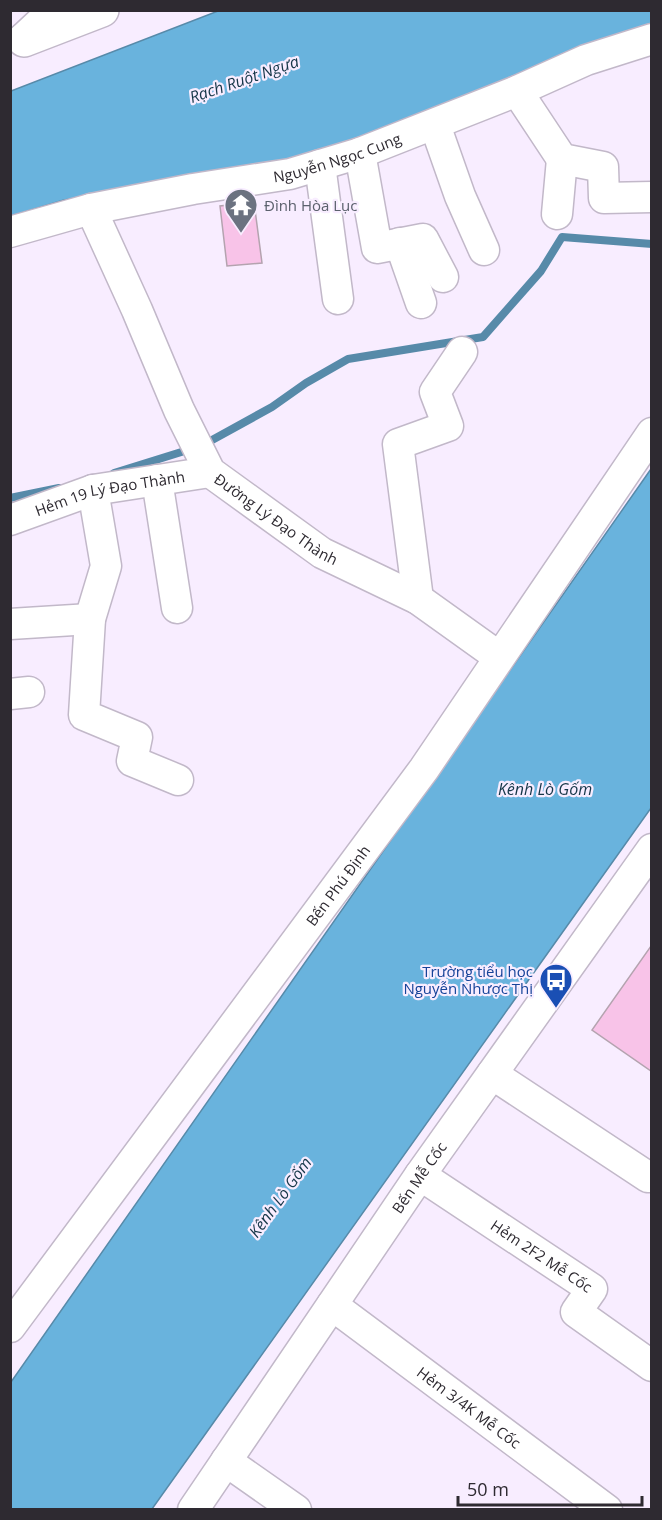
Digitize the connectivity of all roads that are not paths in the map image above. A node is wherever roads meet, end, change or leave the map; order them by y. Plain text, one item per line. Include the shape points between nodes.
1 (56, 10) edge
2 (102, 10) edge
3 (651, 39) edge
4 (18, 42) edge
5 (517, 91) junction
6 (435, 125) junction
7 (360, 153) junction
8 (562, 159) junction
9 (320, 165) junction
10 (651, 197) edge
11 (91, 209) junction
12 (557, 214) dead end
13 (10, 231) edge
14 (400, 243) junction
15 (484, 250) dead end
16 (443, 277) dead end
17 (338, 299) dead end
18 (421, 303) dead end
19 (462, 352) dead end
20 (651, 434) edge
21 (210, 472) junction
22 (157, 480) junction
23 (93, 490) junction
24 (10, 520) edge
25 (418, 599) junction
26 (177, 609) dead end
27 (90, 619) junction
28 (10, 624) edge
29 (499, 657) junction
30 (178, 780) dead end
31 (651, 849) edge
32 (492, 1074) junction
33 (420, 1175) junction
34 (648, 1178) dead end
35 (332, 1305) junction
36 (10, 1327) edge
37 (651, 1366) edge
38 (226, 1461) junction
39 (600, 1507) edge
40 (193, 1509) edge
41 (296, 1509) edge

1 - 4 main road
2 - 4 main road
3 - 5 street, Nguyễn Ngọc Cung via 586,60
5 - 6 street, Nguyễn Ngọc Cung
5 - 8 street
6 - 7 street, Nguyễn Ngọc Cung
6 - 15 street
7 - 9 street, Nguyễn Ngọc Cung
7 - 14 street via 377,248
8 - 10 street via 603,167 604,198
8 - 12 street
9 - 11 street, Nguyễn Ngọc Cung via 290,174
9 - 17 street
11 - 13 street, Nguyễn Ngọc Cung
11 - 21 street, Đường Lý Đạo Thành
14 - 16 street via 423,239
14 - 18 street
19 - 25 street via 435,392 448,426 398,444
20 - 29 street, Bến Phú Định
21 - 22 street, Hẻm 19 Lý Đạo Thành
21 - 25 street, Đường Lý Đạo Thành via 322,554
22 - 23 street, Hẻm 19 Lý Đạo Thành
22 - 26 street
23 - 24 street, Hẻm 19 Lý Đạo Thành
23 - 27 street via 106,566
25 - 29 street, Đường Lý Đạo Thành
27 - 28 street
27 - 30 street via 84,715 137,737 132,761
29 - 36 street, Bến Phú Định via 424,769
31 - 32 street, Bến Mễ Cốc
32 - 33 street, Bến Mễ Cốc
32 - 34 street
33 - 35 street, Bến Mễ Cốc
33 - 37 street, Hẻm 2F2 Mễ Cốc via 592,1289 576,1312
35 - 38 street, Bến Mễ Cốc
35 - 39 street, Hẻm 3/4K Mễ Cốc
38 - 40 street, Bến Mễ Cốc
38 - 41 street

